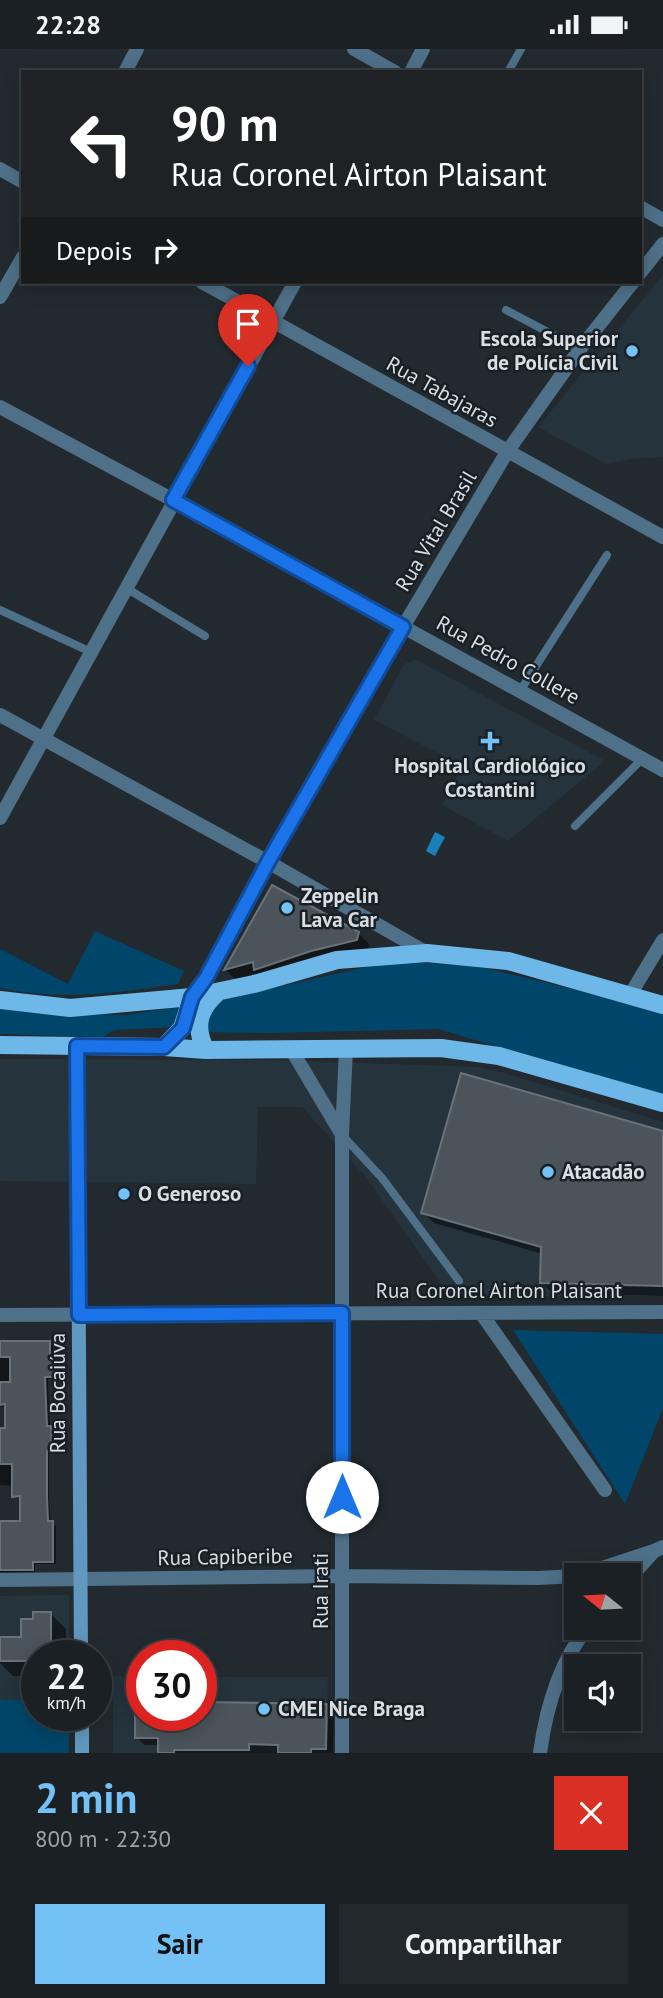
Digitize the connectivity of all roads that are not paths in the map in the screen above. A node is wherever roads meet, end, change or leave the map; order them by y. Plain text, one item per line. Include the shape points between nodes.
1 (137, 49) edge
2 (354, 49) edge
3 (424, 49) edge
4 (521, 49) edge
5 (126, 70) edge
6 (391, 70) edge
7 (412, 70) edge
8 (509, 70) edge
9 (0, 169) edge
10 (21, 181) edge
11 (642, 209) edge
12 (663, 220) edge
13 (663, 244) edge
14 (21, 260) edge
15 (642, 270) edge
16 (206, 284) edge
17 (294, 284) edge
18 (631, 284) edge
19 (0, 297) edge
20 (506, 310) dead end
21 (273, 321) junction
22 (580, 349) junction
23 (0, 407) edge
24 (507, 452) junction
25 (173, 500) junction
26 (663, 537) edge
27 (607, 555) dead end
28 (126, 588) junction
29 (0, 610) edge
30 (403, 627) junction
31 (205, 636) dead end
32 (91, 652) junction
33 (520, 691) junction
34 (0, 715) edge
35 (44, 739) junction
36 (642, 759) junction
37 (663, 770) edge
38 (0, 818) edge
39 (575, 826) dead end
40 (268, 862) junction
41 (663, 940) edge
42 (427, 953) junction
43 (217, 993) junction
44 (630, 995) junction
45 (192, 997) junction
46 (0, 1000) edge
47 (663, 1005) edge
48 (0, 1045) edge
49 (77, 1046) junction
50 (164, 1047) junction
51 (291, 1049) junction
52 (346, 1049) junction
53 (206, 1050) junction
54 (663, 1103) edge
55 (342, 1134) junction
56 (459, 1281) dead end
57 (663, 1312) edge
58 (342, 1313) junction
59 (481, 1313) junction
60 (0, 1315) edge
61 (79, 1315) junction
62 (605, 1490) dead end
63 (658, 1549) edge
64 (617, 1563) edge
65 (641, 1567) edge
66 (342, 1576) junction
67 (564, 1577) edge
68 (0, 1580) edge
69 (81, 1581) junction
70 (81, 1640) edge
71 (578, 1640) edge
72 (82, 1731) edge
73 (82, 1753) edge
74 (342, 1753) edge
75 (540, 1753) edge

1 - 5 street
2 - 6 street
3 - 7 street
4 - 8 lane
9 - 10 street
11 - 12 street
13 - 15 street
14 - 19 street
16 - 21 street, Rua Tabajaras
17 - 21 street
18 - 22 street, Rua Vital Brasil
20 - 22 lane
21 - 24 street, Rua Tabajaras
21 - 25 street
22 - 24 street, Rua Vital Brasil
23 - 25 street, Rua Pedro Collere
24 - 26 street, Rua Tabajaras
24 - 30 street, Rua Vital Brasil
25 - 28 street
25 - 30 street, Rua Pedro Collere
27 - 33 lane
28 - 31 lane
28 - 32 street
29 - 32 lane
30 - 33 street, Rua Pedro Collere
30 - 40 street, Rua Vital Brasil
32 - 35 street
33 - 36 street, Rua Pedro Collere
34 - 35 street
35 - 38 street
35 - 40 street
36 - 37 street, Rua Pedro Collere
36 - 39 lane
40 - 42 street
40 - 45 street, Rua Vital Brasil
41 - 44 street
42 - 43 main road via 337,960
42 - 44 main road via 508,961
43 - 45 main road
43 - 53 main road via 200,1015 200,1039
44 - 47 main road
45 - 46 main road via 70,1008
45 - 50 main road via 183,1028
48 - 49 main road
49 - 50 main road
49 - 61 main road, Rua Bocaiúva
50 - 53 main road
51 - 52 main road
51 - 53 main road
51 - 55 street
52 - 54 main road via 470,1051
52 - 55 street, Rua Irati
55 - 56 lane via 382,1178
55 - 58 street, Rua Irati
57 - 59 street, Rua Coronel Airton Plaisant
58 - 59 street, Rua Coronel Airton Plaisant
58 - 61 street, Rua Coronel Airton Plaisant
58 - 66 street, Rua Irati
59 - 62 street
60 - 61 street, Rua Coronel Airton Plaisant
61 - 69 main road, Rua Bocaiúva
63 - 64 street
63 - 65 street
66 - 67 street, Rua Capiberibe
66 - 69 street, Rua Capiberibe
66 - 74 street, Rua Irati
68 - 69 street, Rua Capiberibe
69 - 70 main road, Rua Bocaiúva
71 - 75 street via 557,1683
72 - 73 main road

